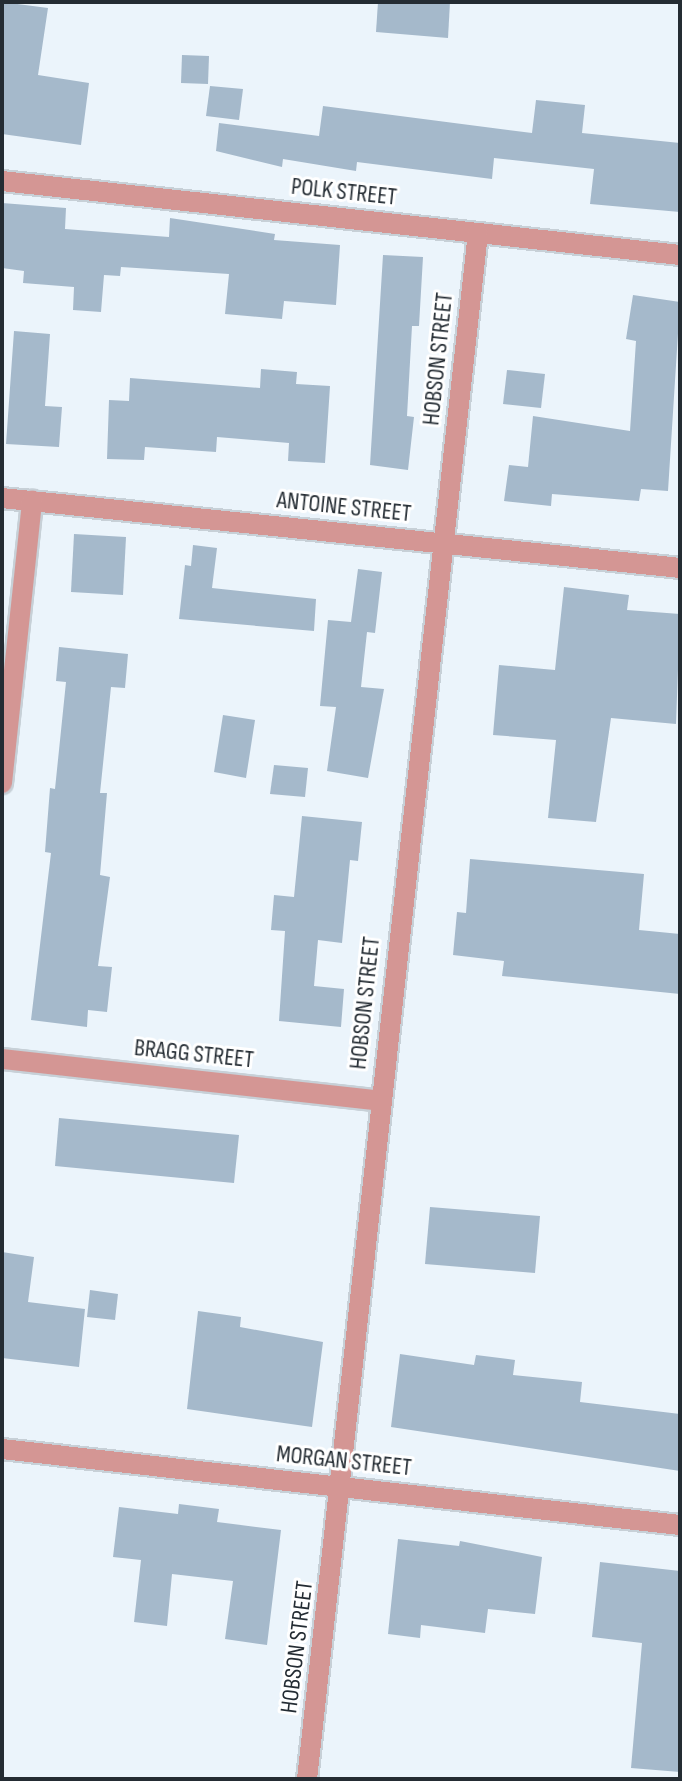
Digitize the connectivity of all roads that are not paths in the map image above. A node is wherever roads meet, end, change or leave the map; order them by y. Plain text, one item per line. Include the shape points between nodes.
1 (2, 181) edge
2 (478, 233) junction
3 (680, 255) edge
4 (2, 498) edge
5 (32, 501) junction
6 (443, 544) junction
7 (680, 568) edge
8 (2, 783) edge
9 (2, 1059) edge
10 (380, 1101) junction
11 (2, 1449) edge
12 (343, 1487) junction
13 (680, 1525) edge
14 (307, 1779) edge

1 - 2 street, POLK STREET
2 - 3 street, POLK STREET
2 - 6 street, HOBSON STREET
4 - 5 street, ANTOINE STREET
5 - 6 street, ANTOINE STREET
5 - 8 street
6 - 7 street, ANTOINE STREET
6 - 10 street, HOBSON STREET
9 - 10 street, BRAGG STREET
10 - 12 street, HOBSON STREET
11 - 12 street, MORGAN STREET
12 - 13 street, MORGAN STREET
12 - 14 street, HOBSON STREET

